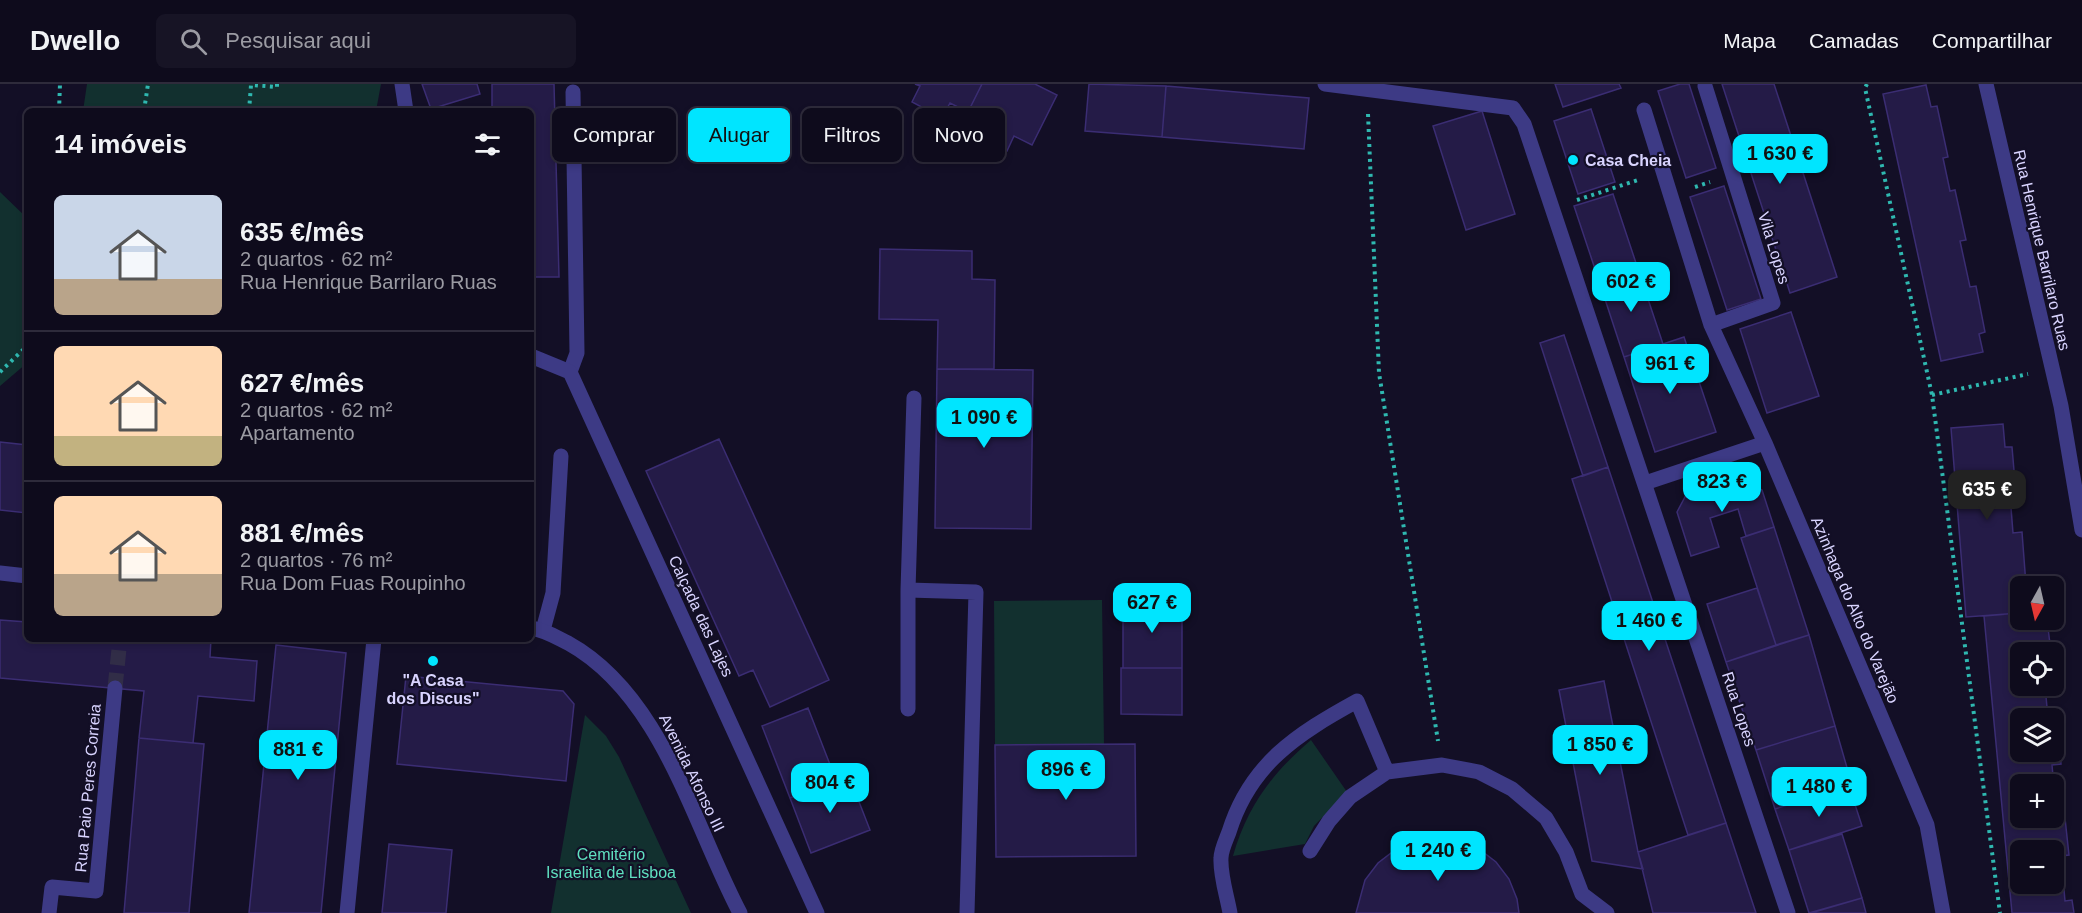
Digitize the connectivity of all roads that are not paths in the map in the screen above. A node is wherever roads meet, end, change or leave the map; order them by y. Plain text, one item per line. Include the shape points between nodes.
1 (402, 84) edge
2 (1325, 84) edge
3 (1986, 84) edge
4 (1705, 86) dead end
5 (573, 92) dead end
6 (406, 108) edge
7 (1644, 110) dead end
8 (1711, 325) junction
9 (534, 357) edge
10 (570, 372) junction
11 (914, 398) dead end
12 (1765, 443) junction
13 (561, 456) dead end
14 (1645, 483) junction
15 (2082, 530) edge
16 (0, 573) edge
17 (24, 576) edge
18 (908, 590) junction
19 (537, 629) edge
20 (374, 642) edge
21 (114, 696) tunnel mouth
22 (908, 709) dead end
23 (1387, 772) junction
24 (1310, 851) dead end
25 (49, 913) edge
26 (347, 913) edge
27 (740, 913) edge
28 (817, 913) edge
29 (967, 913) edge
30 (1230, 913) edge
31 (1607, 913) edge
32 (1788, 913) edge
33 (1943, 913) edge

1 - 6 street
2 - 14 street, Rua Lopes via 1514,108 1532,143
3 - 15 street, Rua Henrique Barrilaro Ruas via 2061,406
4 - 8 street, Vila Lopes via 1773,303
5 - 10 street via 577,353
7 - 8 street
8 - 12 street
9 - 10 street
10 - 28 street, Calçada das Lajes
11 - 18 street
12 - 14 street
12 - 33 street, Azinhaga do Alto do Varejão via 1926,825
13 - 19 street via 553,593
14 - 32 street, Rua Lopes
16 - 17 street
18 - 22 street
18 - 29 street via 976,592
19 - 27 street, Avenida Afonso III via 583,652 640,709
20 - 26 street
21 - 25 street, Rua Paio Peres Correia via 96,891 52,887
23 - 24 street via 1350,797
23 - 30 street via 1357,701 1308,728 1277,753 1234,816 1221,858
23 - 31 street via 1442,765 1479,772 1512,789 1546,818 1566,852 1582,894

